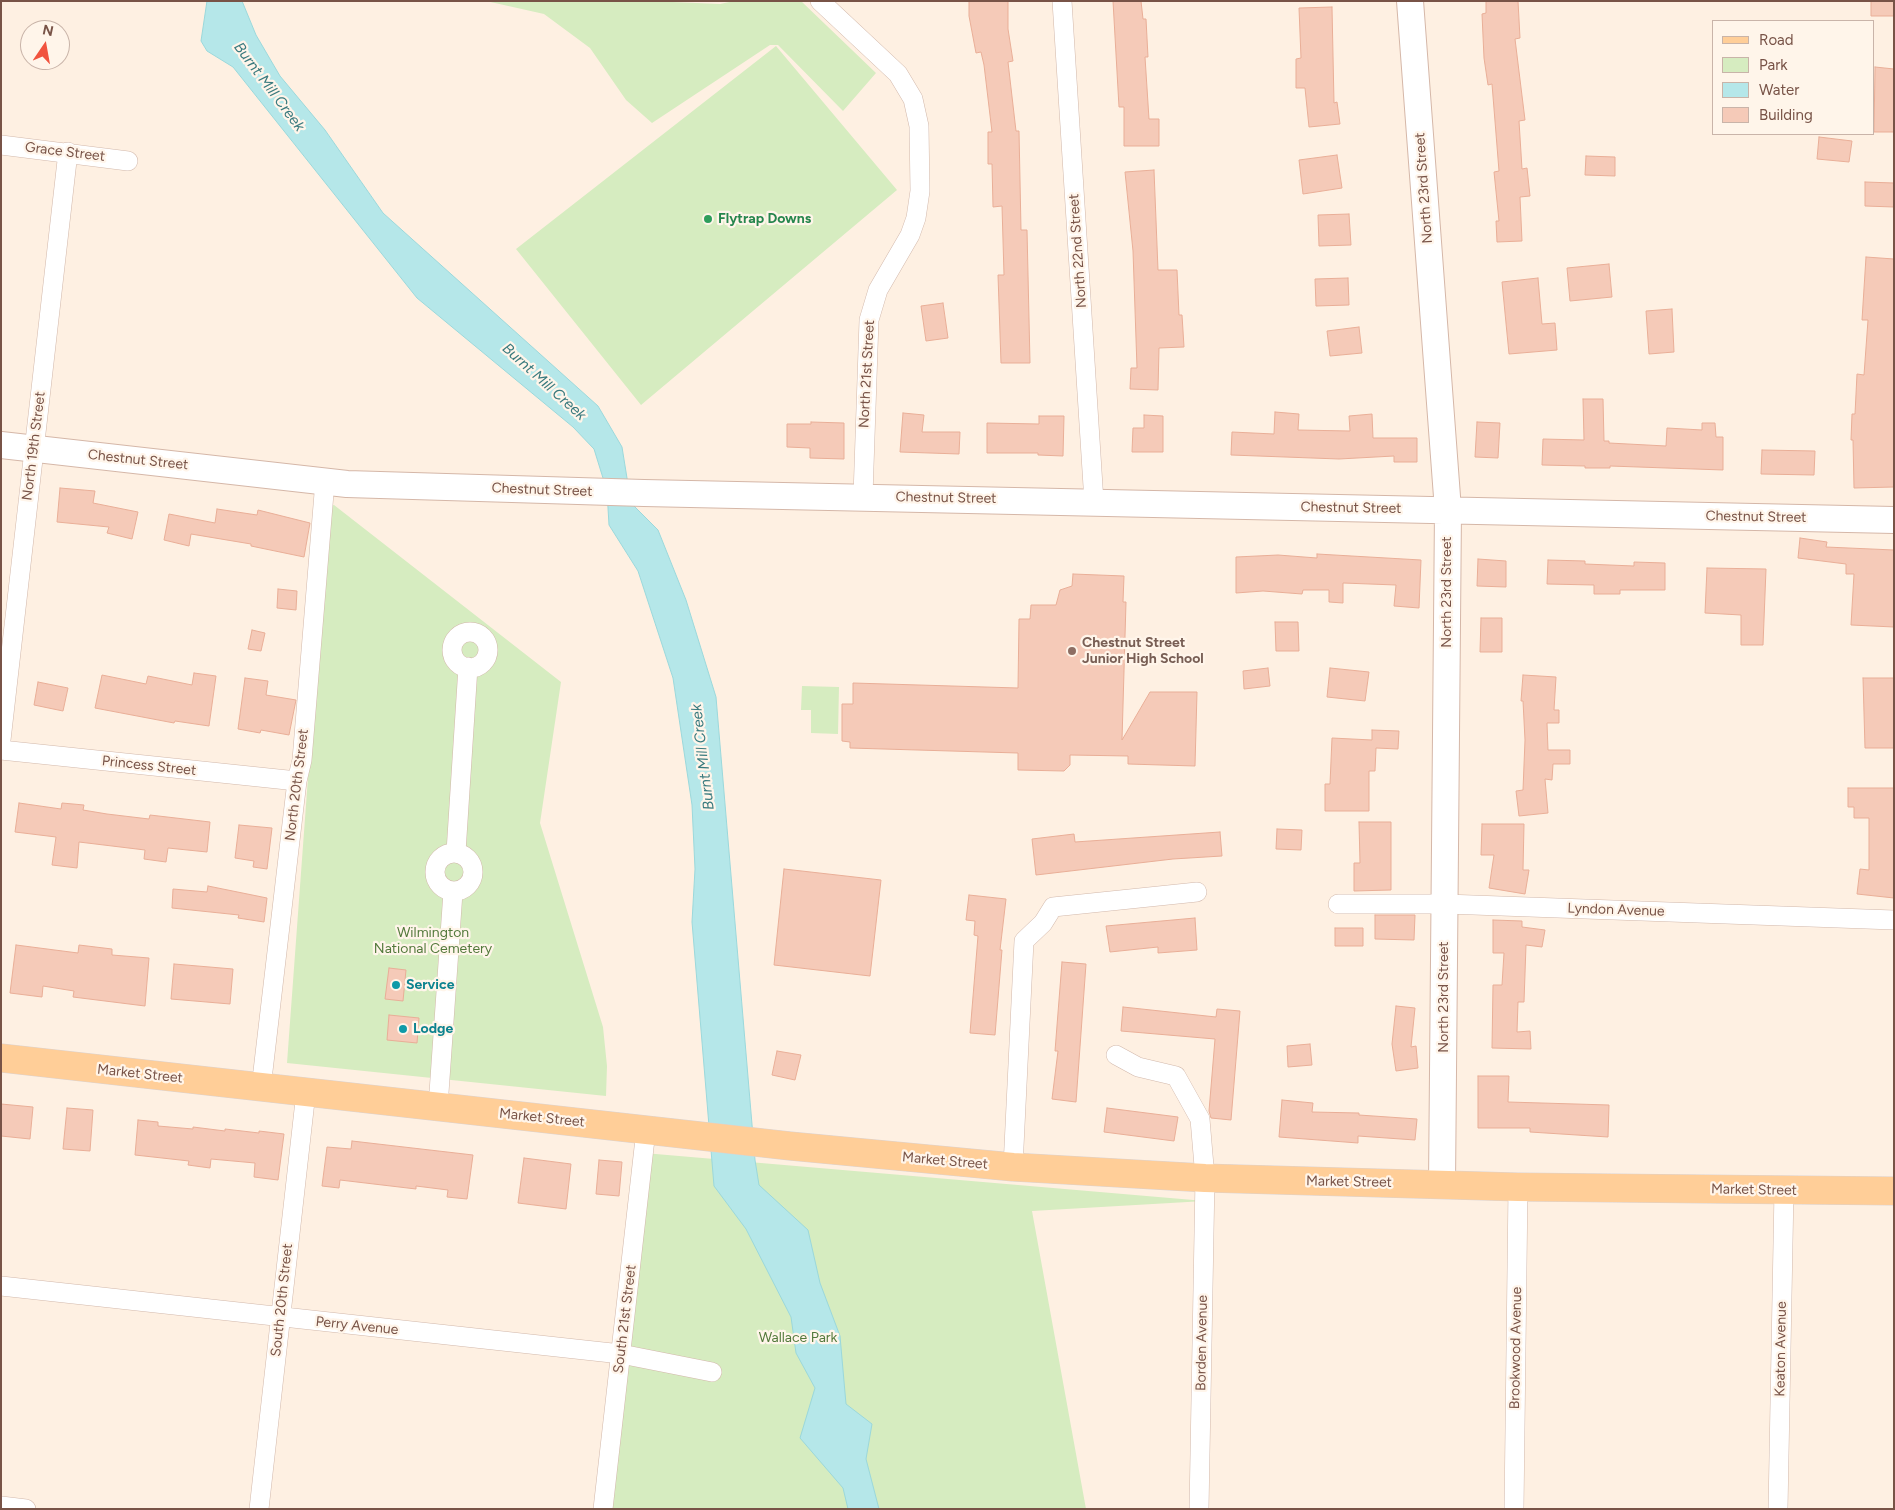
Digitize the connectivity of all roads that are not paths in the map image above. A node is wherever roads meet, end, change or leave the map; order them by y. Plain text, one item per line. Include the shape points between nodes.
1 (820, 1) edge
2 (1062, 1) edge
3 (1410, 1) edge
4 (1, 144) edge
5 (68, 152) junction
6 (128, 161) dead end
7 (1, 445) edge
8 (33, 448) junction
9 (325, 482) junction
10 (863, 496) junction
11 (1094, 502) junction
12 (1448, 510) junction
13 (1894, 520) edge
14 (468, 667) dead end
15 (1, 740) edge
16 (1, 750) edge
17 (297, 781) junction
18 (456, 852) junction
19 (453, 892) junction
20 (1197, 892) dead end
21 (1338, 904) dead end
22 (1445, 904) junction
23 (1894, 920) edge
24 (1116, 1055) dead end
25 (1, 1058) edge
26 (261, 1088) junction
27 (306, 1092) junction
28 (438, 1107) junction
29 (646, 1130) junction
30 (1013, 1167) junction
31 (1205, 1178) junction
32 (1442, 1184) junction
33 (1518, 1187) junction
34 (1784, 1190) junction
35 (1894, 1191) edge
36 (1, 1286) edge
37 (280, 1317) junction
38 (621, 1354) junction
39 (712, 1372) dead end
40 (1, 1506) edge
41 (26, 1509) edge
42 (258, 1509) edge
43 (603, 1509) edge
44 (1199, 1509) edge
45 (1514, 1509) edge
46 (1778, 1509) edge

1 - 10 street, North 21st Street via 898,74 913,98 919,126 920,191 916,218 910,235 878,290 869,320
2 - 11 street, North 22nd Street
3 - 12 street, North 23rd Street
4 - 5 street, Grace Street
5 - 6 street, Grace Street
5 - 8 street, North 19th Street
7 - 8 street, Chestnut Street
8 - 9 street, Chestnut Street
8 - 15 street, North 19th Street
9 - 10 street, Chestnut Street
9 - 17 street, North 20th Street via 314,635 302,760
10 - 11 street, Chestnut Street
11 - 12 street, Chestnut Street
12 - 13 street, Chestnut Street
12 - 22 street, North 23rd Street
14 - 18 street
16 - 17 street, Princess Street
17 - 26 street, North 20th Street
18 - 19 street via 440,859 435,870 442,887
18 - 19 street via 472,863 474,877 466,888
19 - 28 street
20 - 30 street via 1053,907 1043,923 1024,941
21 - 22 street, Lyndon Avenue
22 - 23 street, Lyndon Avenue
22 - 32 street, North 23rd Street
24 - 31 street, Borden Avenue via 1138,1067 1176,1076 1200,1119
25 - 26 main road, Market Street
26 - 27 main road, Market Street
27 - 28 main road, Market Street
27 - 37 street, South 20th Street
28 - 29 main road, Market Street
29 - 30 main road, Market Street
29 - 38 street, South 21st Street
30 - 31 main road, Market Street
31 - 32 main road, Market Street
31 - 44 street, Borden Avenue
32 - 33 main road, Market Street
33 - 34 main road, Market Street
33 - 45 street, Brookwood Avenue
34 - 35 main road, Market Street
34 - 46 street, Keaton Avenue
36 - 37 street, Perry Avenue
37 - 38 street, Perry Avenue
37 - 42 street, South 20th Street
38 - 39 street, Perry Avenue
38 - 43 street, South 21st Street
40 - 41 street

